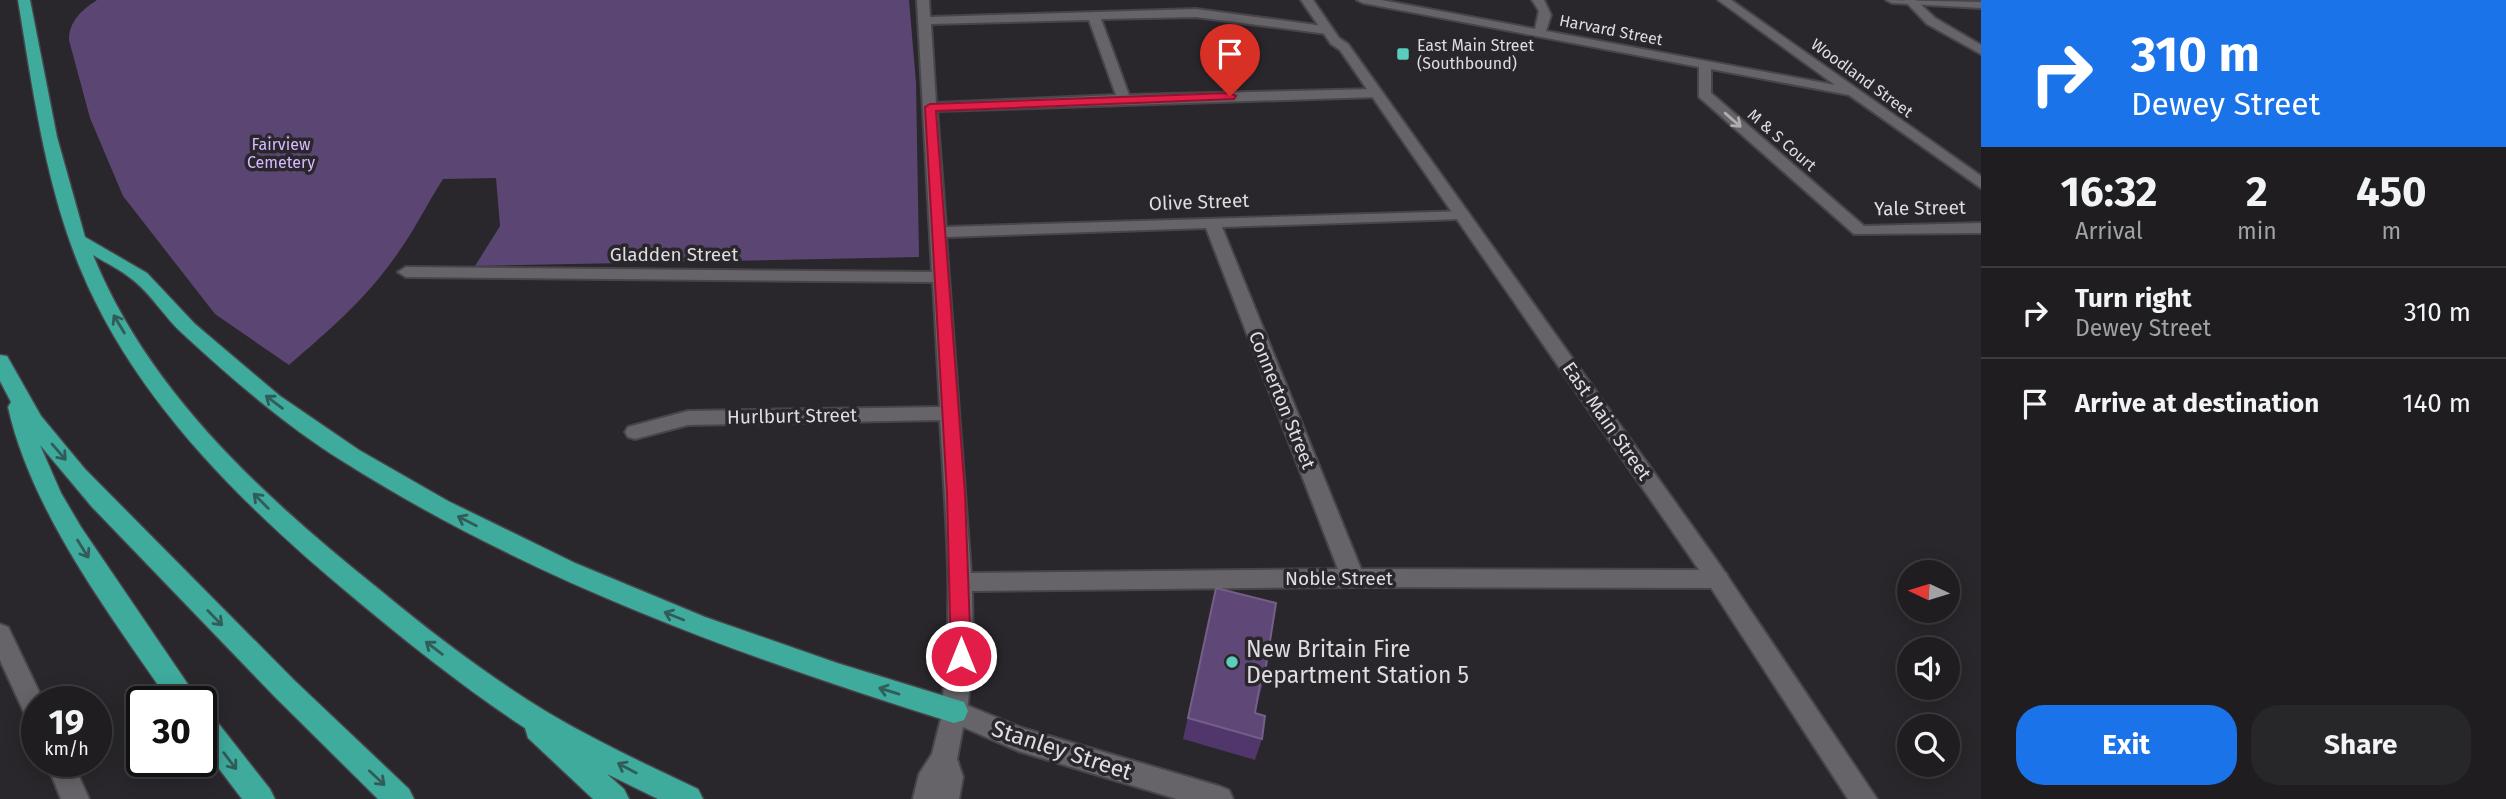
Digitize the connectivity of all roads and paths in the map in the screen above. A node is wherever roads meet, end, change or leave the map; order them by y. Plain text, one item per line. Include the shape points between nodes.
1 (24, 0) edge
2 (923, 0) edge
3 (1307, 0) edge
4 (1317, 0) edge
5 (1363, 0) edge
6 (1538, 0) edge
7 (1724, 0) edge
8 (1892, 0) edge
9 (1911, 1) edge
10 (1981, 5) edge
11 (1094, 16) junction
12 (925, 22) junction
13 (1328, 30) junction
14 (1539, 32) junction
15 (1345, 47) junction
16 (1981, 50) edge
17 (1705, 65) junction
18 (1852, 92) junction
19 (1377, 93) junction
20 (1124, 99) junction
21 (930, 107) junction
22 (1981, 183) edge
23 (1461, 214) junction
24 (1212, 223) junction
25 (1981, 228) edge
26 (1860, 231) joint
27 (939, 232) junction
28 (78, 240) junction
29 (406, 272) dead end
30 (942, 277) junction
31 (0, 361) edge
32 (18, 398) junction
33 (951, 413) junction
34 (635, 432) dead end
35 (1353, 578) junction
36 (1718, 579) junction
37 (960, 582) junction
38 (0, 635) edge
39 (24, 686) edge
40 (175, 686) edge
41 (519, 709) junction
42 (954, 711) junction
43 (217, 744) edge
44 (944, 758) junction
45 (66, 777) edge
46 (75, 799) edge
47 (260, 799) edge
48 (399, 799) edge
49 (614, 799) edge
50 (688, 799) edge
51 (927, 799) edge
52 (945, 799) edge
53 (1219, 799) edge
54 (1863, 799) edge

1 - 28 highway via 60,186
2 - 12 street
3 - 13 street, East Main Street
4 - 15 street, East Main Street via 1345,40
5 - 14 street, Harvard Street
6 - 14 street via 1546,16
7 - 18 street, Woodland Street
8 - 9 street
9 - 10 street
9 - 16 street via 1928,19
11 - 12 street
11 - 13 street via 1196,13
11 - 20 street
12 - 21 street
13 - 15 street, East Main Street
14 - 17 street, Harvard Street
15 - 19 street, East Main Street
17 - 18 street, Harvard Street
17 -> 26 street, M & S Court via 1704,94
18 - 22 street, Woodland Street
19 - 20 street
19 - 23 street, East Main Street
20 - 21 street
21 - 27 street
23 - 24 street, Olive Street
23 - 36 street, East Main Street
24 - 27 street, Olive Street
24 - 35 street, Connerton Street
25 - 26 street, Yale Street
27 - 30 street
41 -> 28 highway via 361,590 284,523 220,458 139,356 105,300
42 -> 28 highway via 686,621 566,570 440,507 351,456 273,401 206,345 141,277
29 - 30 street, Gladden Street
30 - 33 street
31 - 32 highway
32 -> 40 highway via 26,440 44,485
32 -> 48 highway via 46,438 134,535
33 - 34 street, Hurlburt Street via 688,418
33 - 37 street
35 - 36 street, Noble Street
35 - 37 street, Noble Street
36 - 54 street, East Main Street
37 - 42 street via 961,656
38 - 39 street
41 - 49 highway
50 -> 41 highway
42 - 44 street
42 - 53 street, Stanley Street via 1029,742
43 -> 47 highway
44 - 51 street via 932,774
44 - 52 street via 950,777
45 - 46 street

